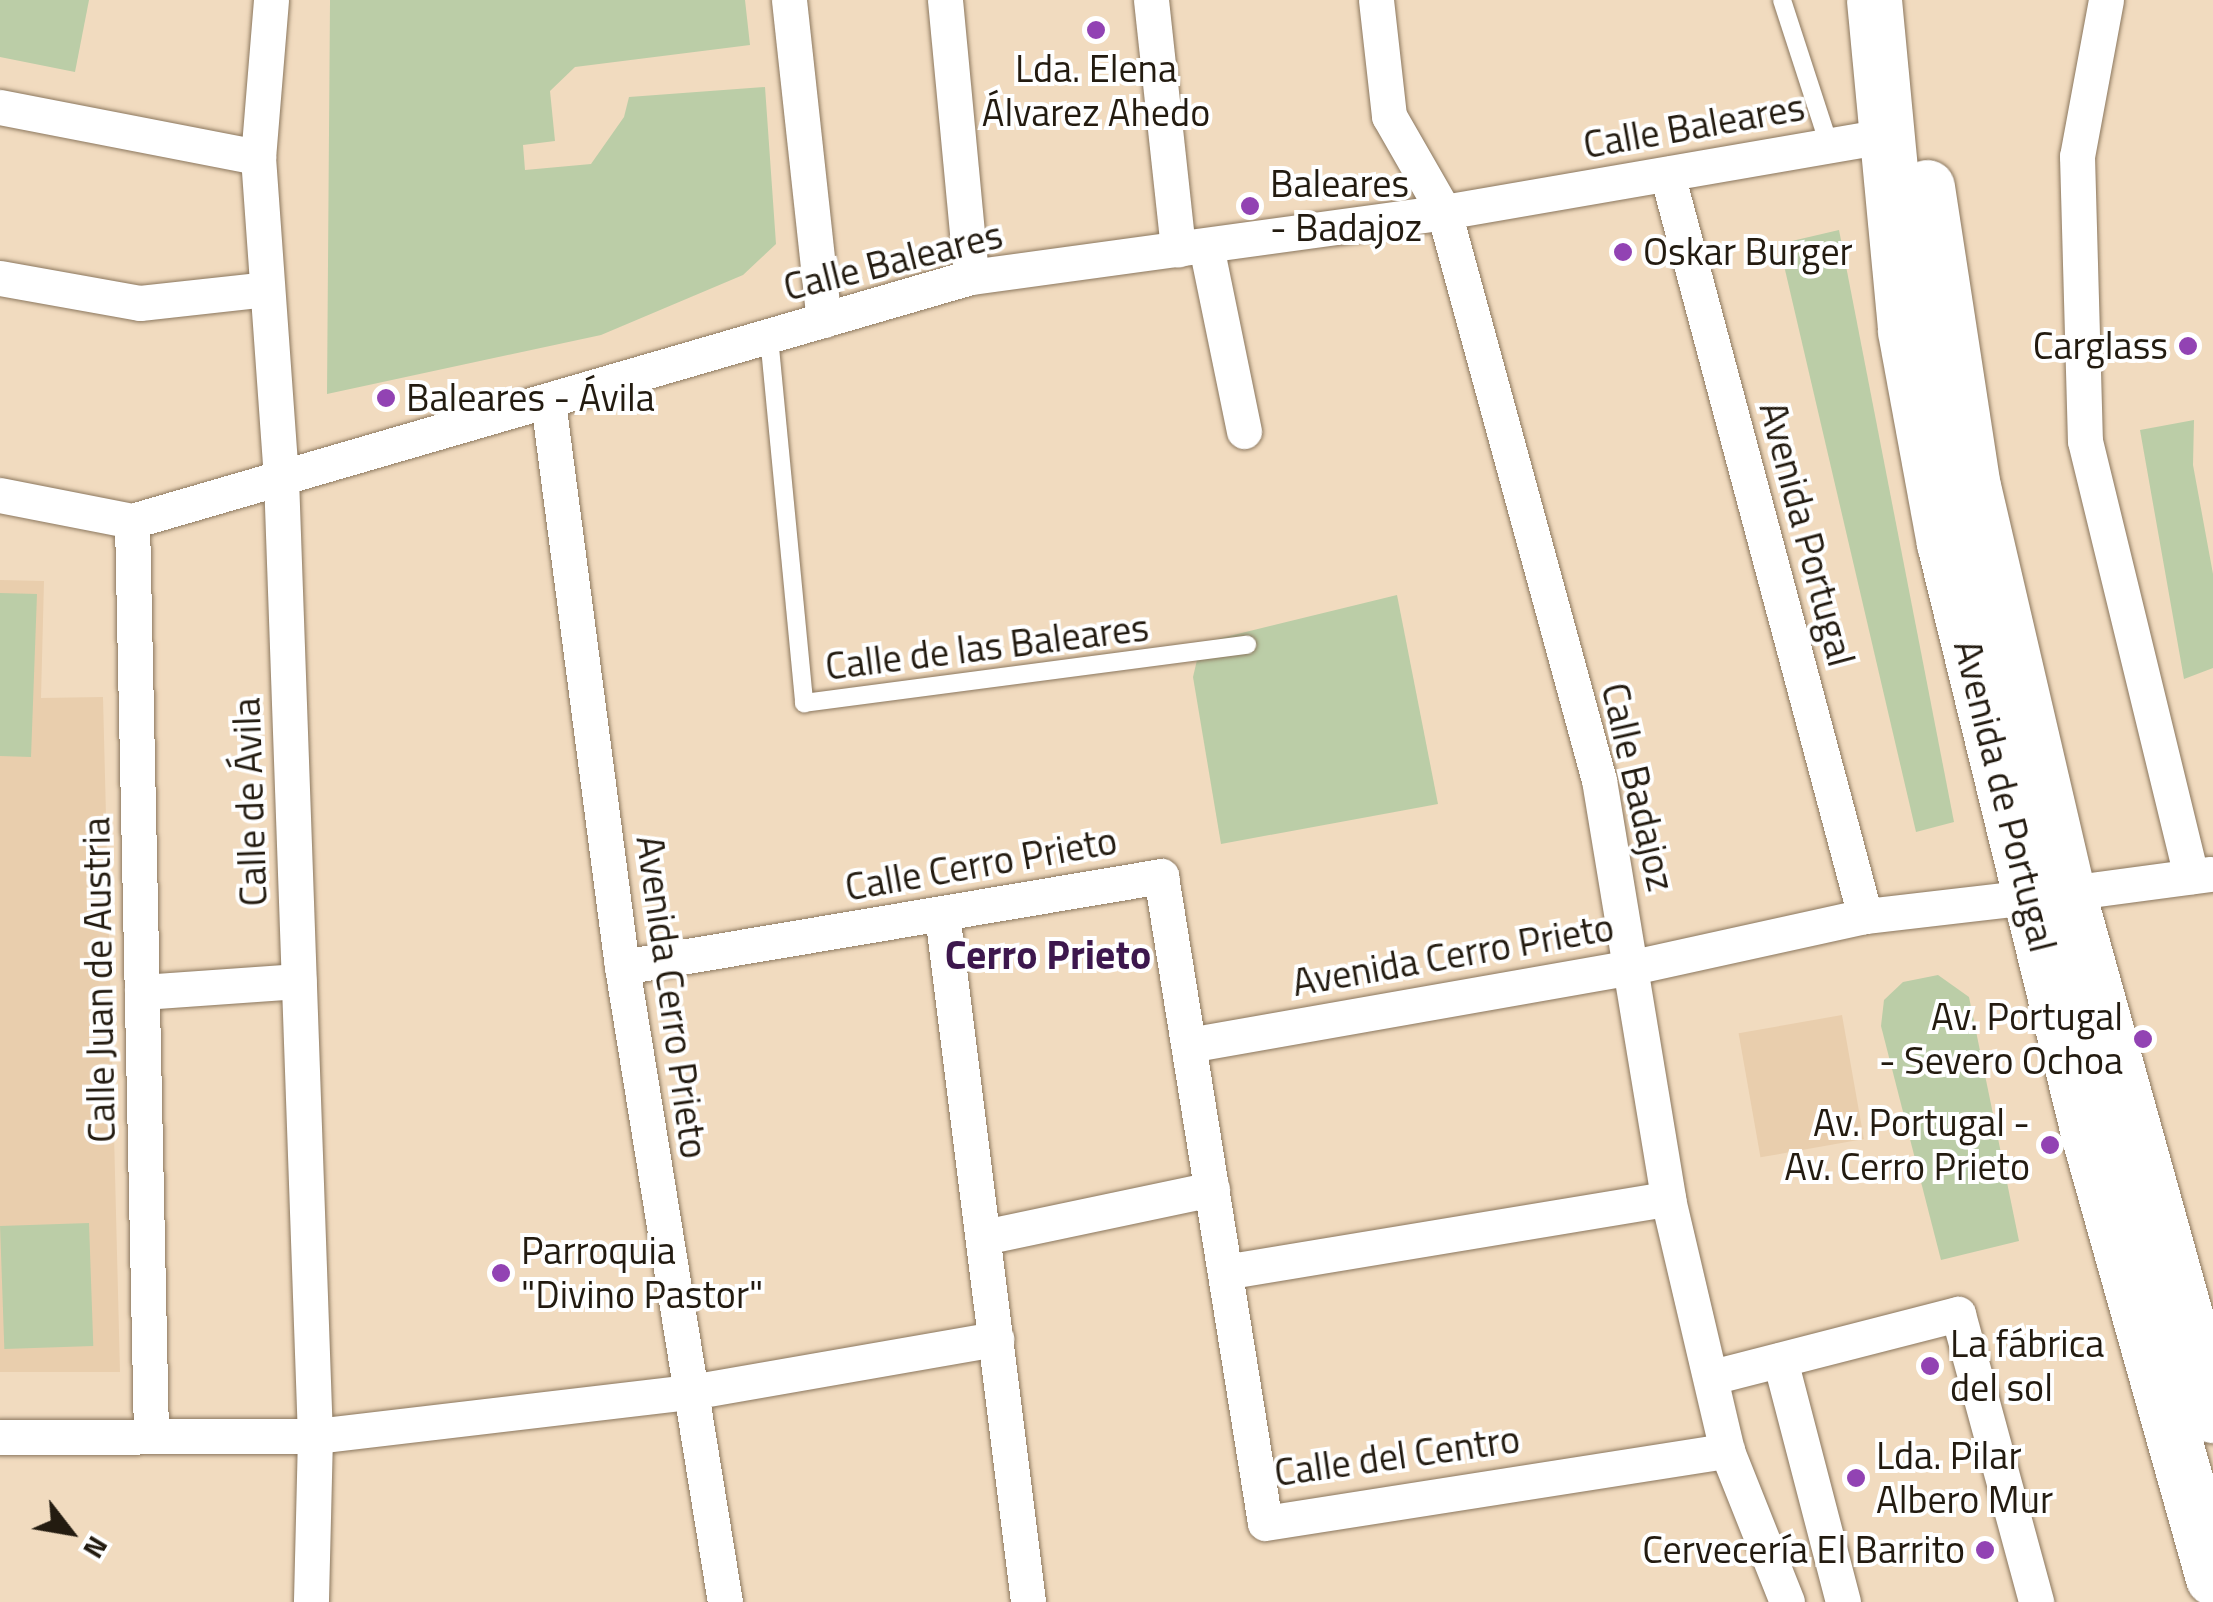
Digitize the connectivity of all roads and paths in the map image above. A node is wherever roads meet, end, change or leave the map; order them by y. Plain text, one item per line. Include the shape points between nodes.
1 (271, 0) edge
2 (789, 0) edge
3 (945, 0) edge
4 (1151, 0) edge
5 (1376, 0) edge
6 (1782, 0) edge
7 (1874, 0) edge
8 (1912, 0) edge
9 (2106, 0) edge
10 (0, 107) edge
11 (1886, 136) junction
12 (1829, 145) junction
13 (258, 157) junction
14 (1667, 174) junction
15 (1444, 212) junction
16 (1192, 248) junction
17 (0, 278) edge
18 (972, 278) junction
19 (266, 289) junction
20 (824, 320) junction
21 (769, 337) junction
22 (548, 402) junction
23 (1244, 431) dead end
24 (282, 478) junction
25 (0, 495) edge
26 (132, 521) junction
27 (1247, 646) dead end
28 (2202, 875) edge
29 (2048, 895) junction
30 (942, 914) junction
31 (1865, 916) junction
32 (622, 967) junction
33 (1633, 967) junction
34 (299, 982) junction
35 (142, 992) junction
36 (1189, 1045) junction
37 (1212, 1188) junction
38 (1668, 1199) junction
39 (984, 1236) junction
40 (1225, 1272) junction
41 (996, 1339) junction
42 (1780, 1360) junction
43 (1712, 1377) junction
44 (691, 1392) junction
45 (2213, 1415) edge
46 (151, 1436) junction
47 (315, 1436) junction
48 (0, 1437) edge
49 (1728, 1452) junction
50 (2213, 1578) edge
51 (311, 1602) edge
52 (726, 1602) edge
53 (1028, 1602) edge
54 (1787, 1602) edge
55 (1843, 1602) edge
56 (2036, 1602) edge

1 - 13 street, Calle de Ávila
2 - 20 street
3 - 18 street
4 - 16 street
5 - 15 street, Calle Badajoz via 1389,116
6 - 12 lane
7 - 11 main road, Avenida de Portugal
8 - 29 main road, Avenida de Portugal via 1928,200
9 - 28 street via 2077,156 2085,441
10 - 13 street
11 - 12 street, Calle Baleares
11 - 29 main road, Avenida de Portugal via 1905,331 1937,505
12 - 14 street, Calle Baleares
13 - 19 street, Calle de Ávila
14 - 15 street, Calle Baleares
14 - 31 street, Avenida Portugal
15 - 16 street, Calle Baleares
15 - 33 street, Calle Badajoz via 1599,780
16 - 18 street, Calle Baleares
16 - 23 street
17 - 19 street via 140,303
18 - 20 street, Calle Baleares
19 - 24 street, Calle de Ávila
20 - 21 street, Calle Baleares
21 - 22 street, Calle Baleares
21 - 27 lane, Calle de las Baleares via 804,704
22 - 24 street, Calle Baleares
22 - 32 street, Avenida Cerro Prieto
24 - 26 street, Calle Baleares
24 - 34 street, Calle de Ávila
25 - 26 street, Calle Baleares
26 - 35 street, Calle Juan de Austria
28 - 29 street, Avenida Cerro Prieto
29 - 31 street, Avenida Cerro Prieto
29 - 45 main road, Avenida de Portugal
29 - 50 main road, Avenida de Portugal
30 - 32 street, Calle Cerro Prieto
30 - 36 street, Calle Cerro Prieto via 1161,876
30 - 39 street
31 - 33 street, Avenida Cerro Prieto
32 - 44 street, Avenida Cerro Prieto
33 - 36 street, Avenida Cerro Prieto
33 - 38 street, Calle Badajoz
34 - 35 street
34 - 47 street, Calle de Ávila
35 - 46 street, Calle Juan de Austria
36 - 37 street, Calle Cerro Prieto
37 - 39 street
37 - 40 street, Calle Cerro Prieto
38 - 40 street
38 - 43 street, Calle Badajoz
39 - 41 street
40 - 49 street, Calle del Centro via 1265,1523
41 - 44 street
41 - 53 street
42 - 43 street
42 - 55 street
42 - 56 street via 1958,1314
43 - 49 street, Calle Badajoz
44 - 47 street
44 - 52 street, Avenida Cerro Prieto
46 - 47 street
46 - 48 street
47 - 51 street, Calle de Ávila
49 - 54 street, Calle Badajoz

